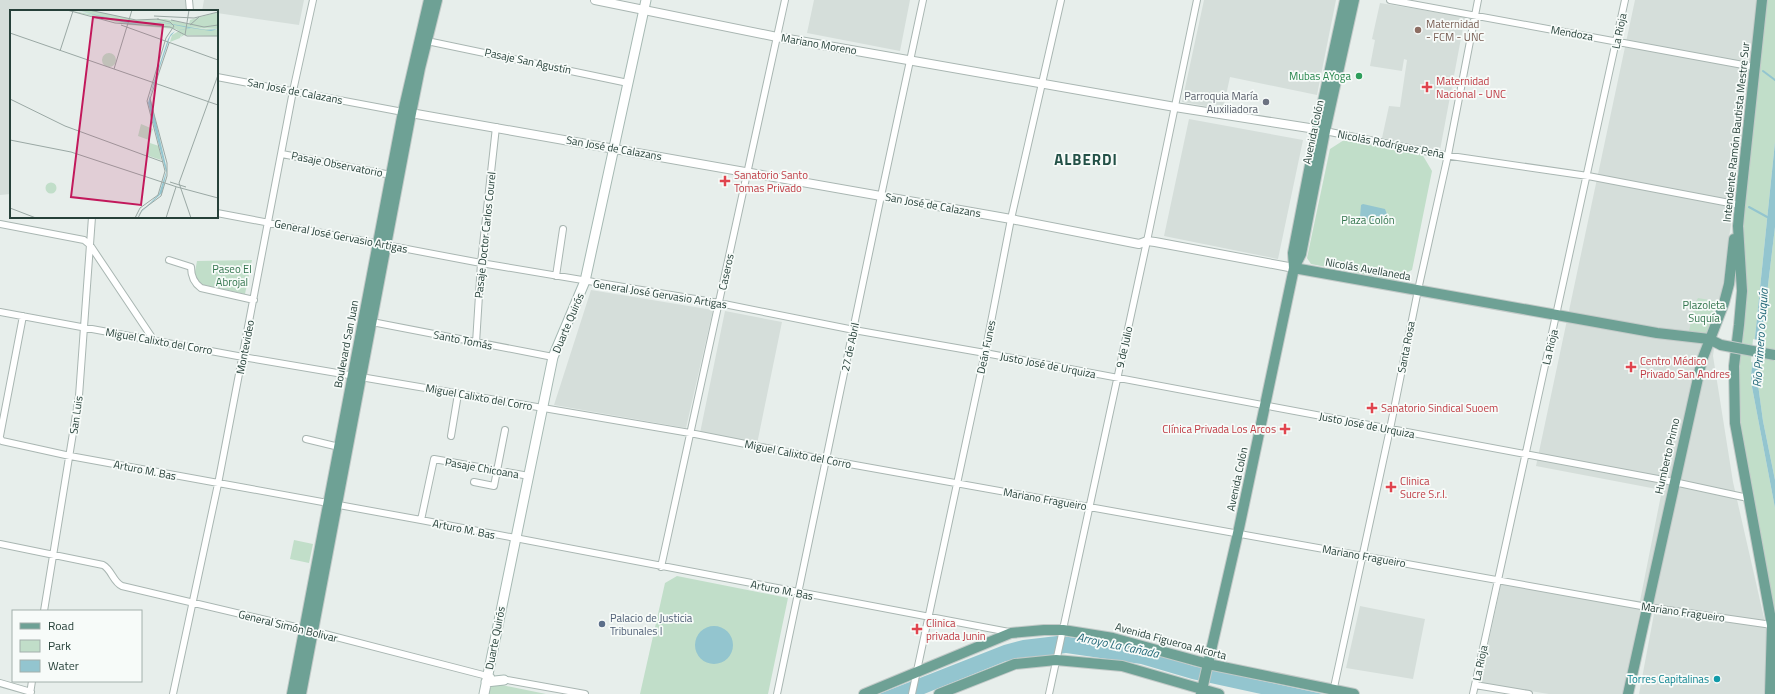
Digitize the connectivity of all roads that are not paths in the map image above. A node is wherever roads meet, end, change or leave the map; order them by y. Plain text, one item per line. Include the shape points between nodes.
1 (189, 0) edge
2 (313, 0) edge
3 (429, 0) edge
4 (437, 0) edge
5 (595, 0) edge
6 (646, 0) edge
7 (786, 0) edge
8 (923, 0) edge
9 (1061, 0) edge
10 (1197, 0) edge
11 (1345, 0) edge
12 (1354, 0) edge
13 (1390, 0) edge
14 (1478, 0) edge
15 (1625, 0) edge
16 (1762, 0) edge
17 (190, 10) edge
18 (644, 10) junction
19 (1475, 15) junction
20 (777, 37) junction
21 (427, 40) junction
22 (1617, 41) junction
23 (910, 60) junction
24 (1754, 67) junction
25 (218, 77) edge
26 (628, 83) junction
27 (1043, 83) junction
28 (293, 91) junction
29 (1175, 107) junction
30 (407, 112) junction
31 (496, 127) junction
32 (1321, 130) junction
33 (615, 149) junction
34 (282, 154) junction
35 (1448, 155) junction
36 (747, 172) junction
37 (391, 174) junction
38 (1588, 176) junction
39 (880, 196) junction
40 (1740, 205) junction
41 (218, 213) edge
42 (92, 218) edge
43 (1011, 219) junction
44 (269, 223) junction
45 (0, 224) edge
46 (1738, 226) junction
47 (563, 229) dead end
48 (1147, 241) junction
49 (382, 244) junction
50 (90, 245) junction
51 (169, 260) dead end
52 (481, 263) junction
53 (1294, 268) junction
54 (556, 276) junction
55 (585, 281) junction
56 (1418, 290) junction
57 (254, 300) junction
58 (719, 303) junction
59 (0, 312) edge
60 (1558, 315) junction
61 (23, 316) junction
62 (372, 322) junction
63 (84, 328) junction
64 (854, 330) junction
65 (1679, 337) junction
66 (153, 339) junction
67 (1709, 339) junction
68 (476, 343) junction
69 (1721, 345) junction
70 (985, 353) junction
71 (1775, 356) edge
72 (243, 357) junction
73 (553, 357) junction
74 (1702, 360) junction
75 (357, 376) junction
76 (1117, 377) junction
77 (458, 394) junction
78 (0, 399) edge
79 (7, 401) junction
80 (1265, 405) junction
81 (543, 409) junction
82 (1390, 429) junction
83 (505, 430) dead end
84 (690, 433) junction
85 (451, 436) dead end
86 (0, 438) edge
87 (306, 439) dead end
88 (338, 447) junction
89 (1526, 455) junction
90 (70, 456) junction
91 (827, 460) junction
92 (497, 472) junction
93 (529, 476) junction
94 (474, 482) dead end
95 (1674, 482) junction
96 (957, 483) junction
97 (218, 484) junction
98 (1748, 498) junction
99 (332, 505) junction
100 (1089, 507) junction
101 (421, 520) junction
102 (1238, 534) junction
103 (515, 538) junction
104 (0, 544) edge
105 (53, 554) junction
106 (1364, 556) junction
107 (661, 567) junction
108 (1498, 580) junction
109 (799, 593) junction
110 (192, 602) junction
111 (1647, 607) junction
112 (44, 610) edge
113 (928, 617) junction
114 (1772, 625) junction
115 (309, 630) junction
116 (1063, 630) junction
117 (1010, 633) junction
118 (1056, 660) junction
119 (1208, 664) junction
120 (917, 672) junction
121 (487, 679) junction
122 (504, 680) joint
123 (32, 682) edge
124 (0, 683) edge
125 (1475, 685) junction
126 (1201, 692) edge
127 (1333, 692) edge
128 (30, 693) edge
129 (173, 694) edge
130 (292, 694) edge
131 (301, 694) edge
132 (484, 694) edge
133 (585, 694) edge
134 (777, 694) edge
135 (864, 694) edge
136 (912, 694) edge
137 (938, 694) edge
138 (1049, 694) edge
139 (1219, 694) edge
140 (1354, 694) edge
141 (1473, 694) edge
142 (1529, 694) edge
143 (1628, 694) edge
144 (1770, 694) edge

1 - 17 street
2 - 28 street, Montevideo
3 - 30 main road, Boulevard San Juan
4 - 21 main road, Boulevard San Juan
5 - 18 street, Mariano Moreno
6 - 18 main road, Duarte Quirós
7 - 20 street, Caseros
8 - 23 street, 27 de Abril
9 - 27 street, Deán Funes
10 - 29 street, 9 de Julio
11 - 32 main road, Avenida Colón
12 - 32 main road, Avenida Colón
13 - 19 street, Mendoza
14 - 19 street, Santa Rosa
15 - 22 street, La Rioja
16 - 24 main road, Intendente Ramón Bautista Mestre Sur
18 - 20 street, Mariano Moreno
18 - 26 main road, Duarte Quirós
19 - 22 street, Mendoza
19 - 35 street, Santa Rosa
20 - 23 street, Mariano Moreno
20 - 36 street, Caseros
21 - 26 street, Pasaje San Agustín
21 - 30 main road, Boulevard San Juan
22 - 24 street, Mendoza
22 - 38 street, La Rioja
23 - 27 street, Mariano Moreno
23 - 39 street, 27 de Abril
24 - 40 main road, Intendente Ramón Bautista Mestre Sur
25 - 28 street, San José de Calazans
26 - 33 main road, Duarte Quirós
27 - 29 street, Nicolás Rodríguez Peña
27 - 43 street, Deán Funes
28 - 30 street, San José de Calazans
28 - 34 street, Montevideo
29 - 32 street, Nicolás Rodríguez Peña
29 - 48 street, 9 de Julio
30 - 31 street, San José de Calazans
30 - 37 main road, Boulevard San Juan
30 - 49 main road, Boulevard San Juan
31 - 33 street, San José de Calazans
31 - 52 street, Pasaje Doctor Carlos Courel
32 - 35 street, Nicolás Rodríguez Peña
32 - 53 main road, Avenida Colón via 1301,254
33 - 36 street, San José de Calazans
33 - 55 main road, Duarte Quirós
34 - 37 street, Pasaje Observatorio
34 - 44 street, Montevideo
35 - 38 street, Nicolás Rodríguez Peña
35 - 56 street, Santa Rosa
36 - 39 street, San José de Calazans
36 - 58 street, Caseros
37 - 49 main road, Boulevard San Juan
38 - 40 street, Nicolás Rodríguez Peña
38 - 60 street, La Rioja
39 - 43 street, San José de Calazans
39 - 64 street, 27 de Abril
40 - 46 main road, Intendente Ramón Bautista Mestre Sur
41 - 44 street, General José Gervasio Artigas
42 - 50 street, San Luis
43 - 48 street, Nicolás Avellaneda via 1139,244
43 - 70 street, Deán Funes
44 - 49 street, General José Gervasio Artigas
44 - 57 street, Montevideo
45 - 50 street via 82,239
46 - 67 main road, Humberto Primo via 1727,292
46 - 98 main road, Intendente Ramón Bautista Mestre Sur via 1742,290 1734,366 1735,415 1736,435
47 - 54 street
48 - 53 street, Nicolás Avellaneda
48 - 76 street, 9 de Julio
49 - 52 street, General José Gervasio Artigas
49 - 62 main road, Boulevard San Juan
49 - 75 main road, Boulevard San Juan
50 - 63 street, San Luis
50 - 66 street
51 - 57 street via 191,267 191,275 201,288
52 - 54 street, General José Gervasio Artigas
52 - 68 street, Pasaje Doctor Carlos Courel
53 - 56 main road, Nicolás Avellaneda
53 - 80 main road, Avenida Colón
54 - 55 street, General José Gervasio Artigas
55 - 58 street, General José Gervasio Artigas
55 - 73 main road, Duarte Quirós
56 - 60 main road, Nicolás Avellaneda
56 - 82 street, Santa Rosa
57 - 72 street, Montevideo
58 - 64 street, General José Gervasio Artigas
58 - 84 street, Caseros
59 - 61 street, Miguel Calixto del Corro
60 - 65 main road, Nicolás Avellaneda
60 - 89 street, La Rioja
61 - 63 street, Miguel Calixto del Corro
61 - 79 street
62 - 68 street, Santo Tomás
62 - 75 main road, Boulevard San Juan
63 - 66 street, Miguel Calixto del Corro
63 - 90 street, San Luis via 79,396
64 - 70 street, General José Gervasio Artigas
64 - 91 street, 27 de Abril
65 - 67 main road, Nicolás Avellaneda
65 - 74 main road via 1694,343
66 - 72 street, Miguel Calixto del Corro
67 - 69 main road, Nicolás Avellaneda
67 - 74 main road, Humberto Primo
68 - 73 street, Santo Tomás
69 - 71 main road, Nicolás Avellaneda, bridge
69 - 74 main road via 1710,351
70 - 76 street, Justo José de Urquiza
70 - 96 street, Deán Funes
72 - 75 street, Miguel Calixto del Corro
72 - 97 street, Montevideo
73 - 81 main road, Duarte Quirós
74 - 95 main road, Humberto Primo
75 - 77 street, Miguel Calixto del Corro
75 - 88 main road, Boulevard San Juan
75 - 99 main road, Boulevard San Juan
76 - 80 street, Justo José de Urquiza
76 - 100 street, 9 de Julio
77 - 81 street, Miguel Calixto del Corro
77 - 85 street
78 - 79 street
79 - 86 street
80 - 82 street, Justo José de Urquiza
80 - 102 main road, Avenida Colón
81 - 84 street, Miguel Calixto del Corro
81 - 93 main road, Duarte Quirós
82 - 89 street, Justo José de Urquiza
82 - 106 street, Santa Rosa
83 - 92 street
84 - 91 street, Miguel Calixto del Corro
84 - 107 street, Caseros
86 - 90 street, Arturo M. Bas via 2,441
87 - 88 street
88 - 99 main road, Boulevard San Juan
89 - 95 street, Justo José de Urquiza
89 - 108 street, La Rioja
90 - 97 street, Arturo M. Bas
90 - 105 street, San Luis
91 - 96 street, Miguel Calixto del Corro
91 - 109 street, 27 de Abril
92 - 93 street, Pasaje Chicoana
92 - 94 street via 494,486
92 - 101 street, Pasaje Chicoana via 434,459
93 - 103 main road, Duarte Quirós
95 - 98 street, Justo José de Urquiza
95 - 111 main road, Humberto Primo
96 - 100 street, Mariano Fragueiro
96 - 113 street, Deán Funes
97 - 99 street, Arturo M. Bas
97 - 110 street, Montevideo
98 - 114 main road, Intendente Ramón Bautista Mestre Sur
99 - 101 street, Arturo M. Bas
99 - 115 main road, Boulevard San Juan
100 - 102 street, Mariano Fragueiro
100 - 116 street, 9 de Julio
101 - 103 street, Arturo M. Bas
102 - 106 street, Mariano Fragueiro
102 - 119 main road, Avenida Colón
103 - 107 street, Arturo M. Bas
103 - 121 main road, Duarte Quirós
104 - 105 street, General Simón Bolivar
105 - 110 street, General Simón Bolivar via 103,565 122,586
105 - 112 street, San Luis
106 - 108 street, Mariano Fragueiro
106 - 127 street, Santa Rosa
107 - 109 street, Arturo M. Bas
108 - 111 street, Mariano Fragueiro
108 - 125 street, La Rioja
109 - 113 street, Arturo M. Bas
109 - 134 street, 27 de Abril
110 - 115 street, General Simón Bolivar
110 - 129 street, Montevideo
111 - 114 street, Mariano Fragueiro
111 - 143 main road, Humberto Primo
113 - 117 street, Arturo M. Bas
113 - 120 street, Deán Funes
114 - 144 main road, Intendente Ramón Bautista Mestre Sur
115 - 121 street, General Simón Bolivar
115 - 130 main road, Boulevard San Juan
115 - 131 main road, Boulevard San Juan
116 - 117 main road, Avenida Figueroa Alcorta
116 - 118 street, 9 de Julio
116 - 119 main road, Avenida Figueroa Alcorta via 1126,640
117 - 120 main road, Avenida Figueroa Alcorta
118 - 126 main road via 1122,666
118 - 137 main road via 1015,664
118 - 138 street, 9 de Julio
119 - 126 main road, Avenida Colón
119 - 127 main road, Avenida Figueroa Alcorta
120 - 135 main road, Avenida Figueroa Alcorta
120 - 136 street, Deán Funes
121 - 122 main road
121 - 132 main road, Duarte Quirós
122 - 133 street
123 - 128 street
124 - 128 street
125 - 141 street, La Rioja
125 - 142 street
126 - 139 main road
127 - 140 main road, Avenida Figueroa Alcorta

